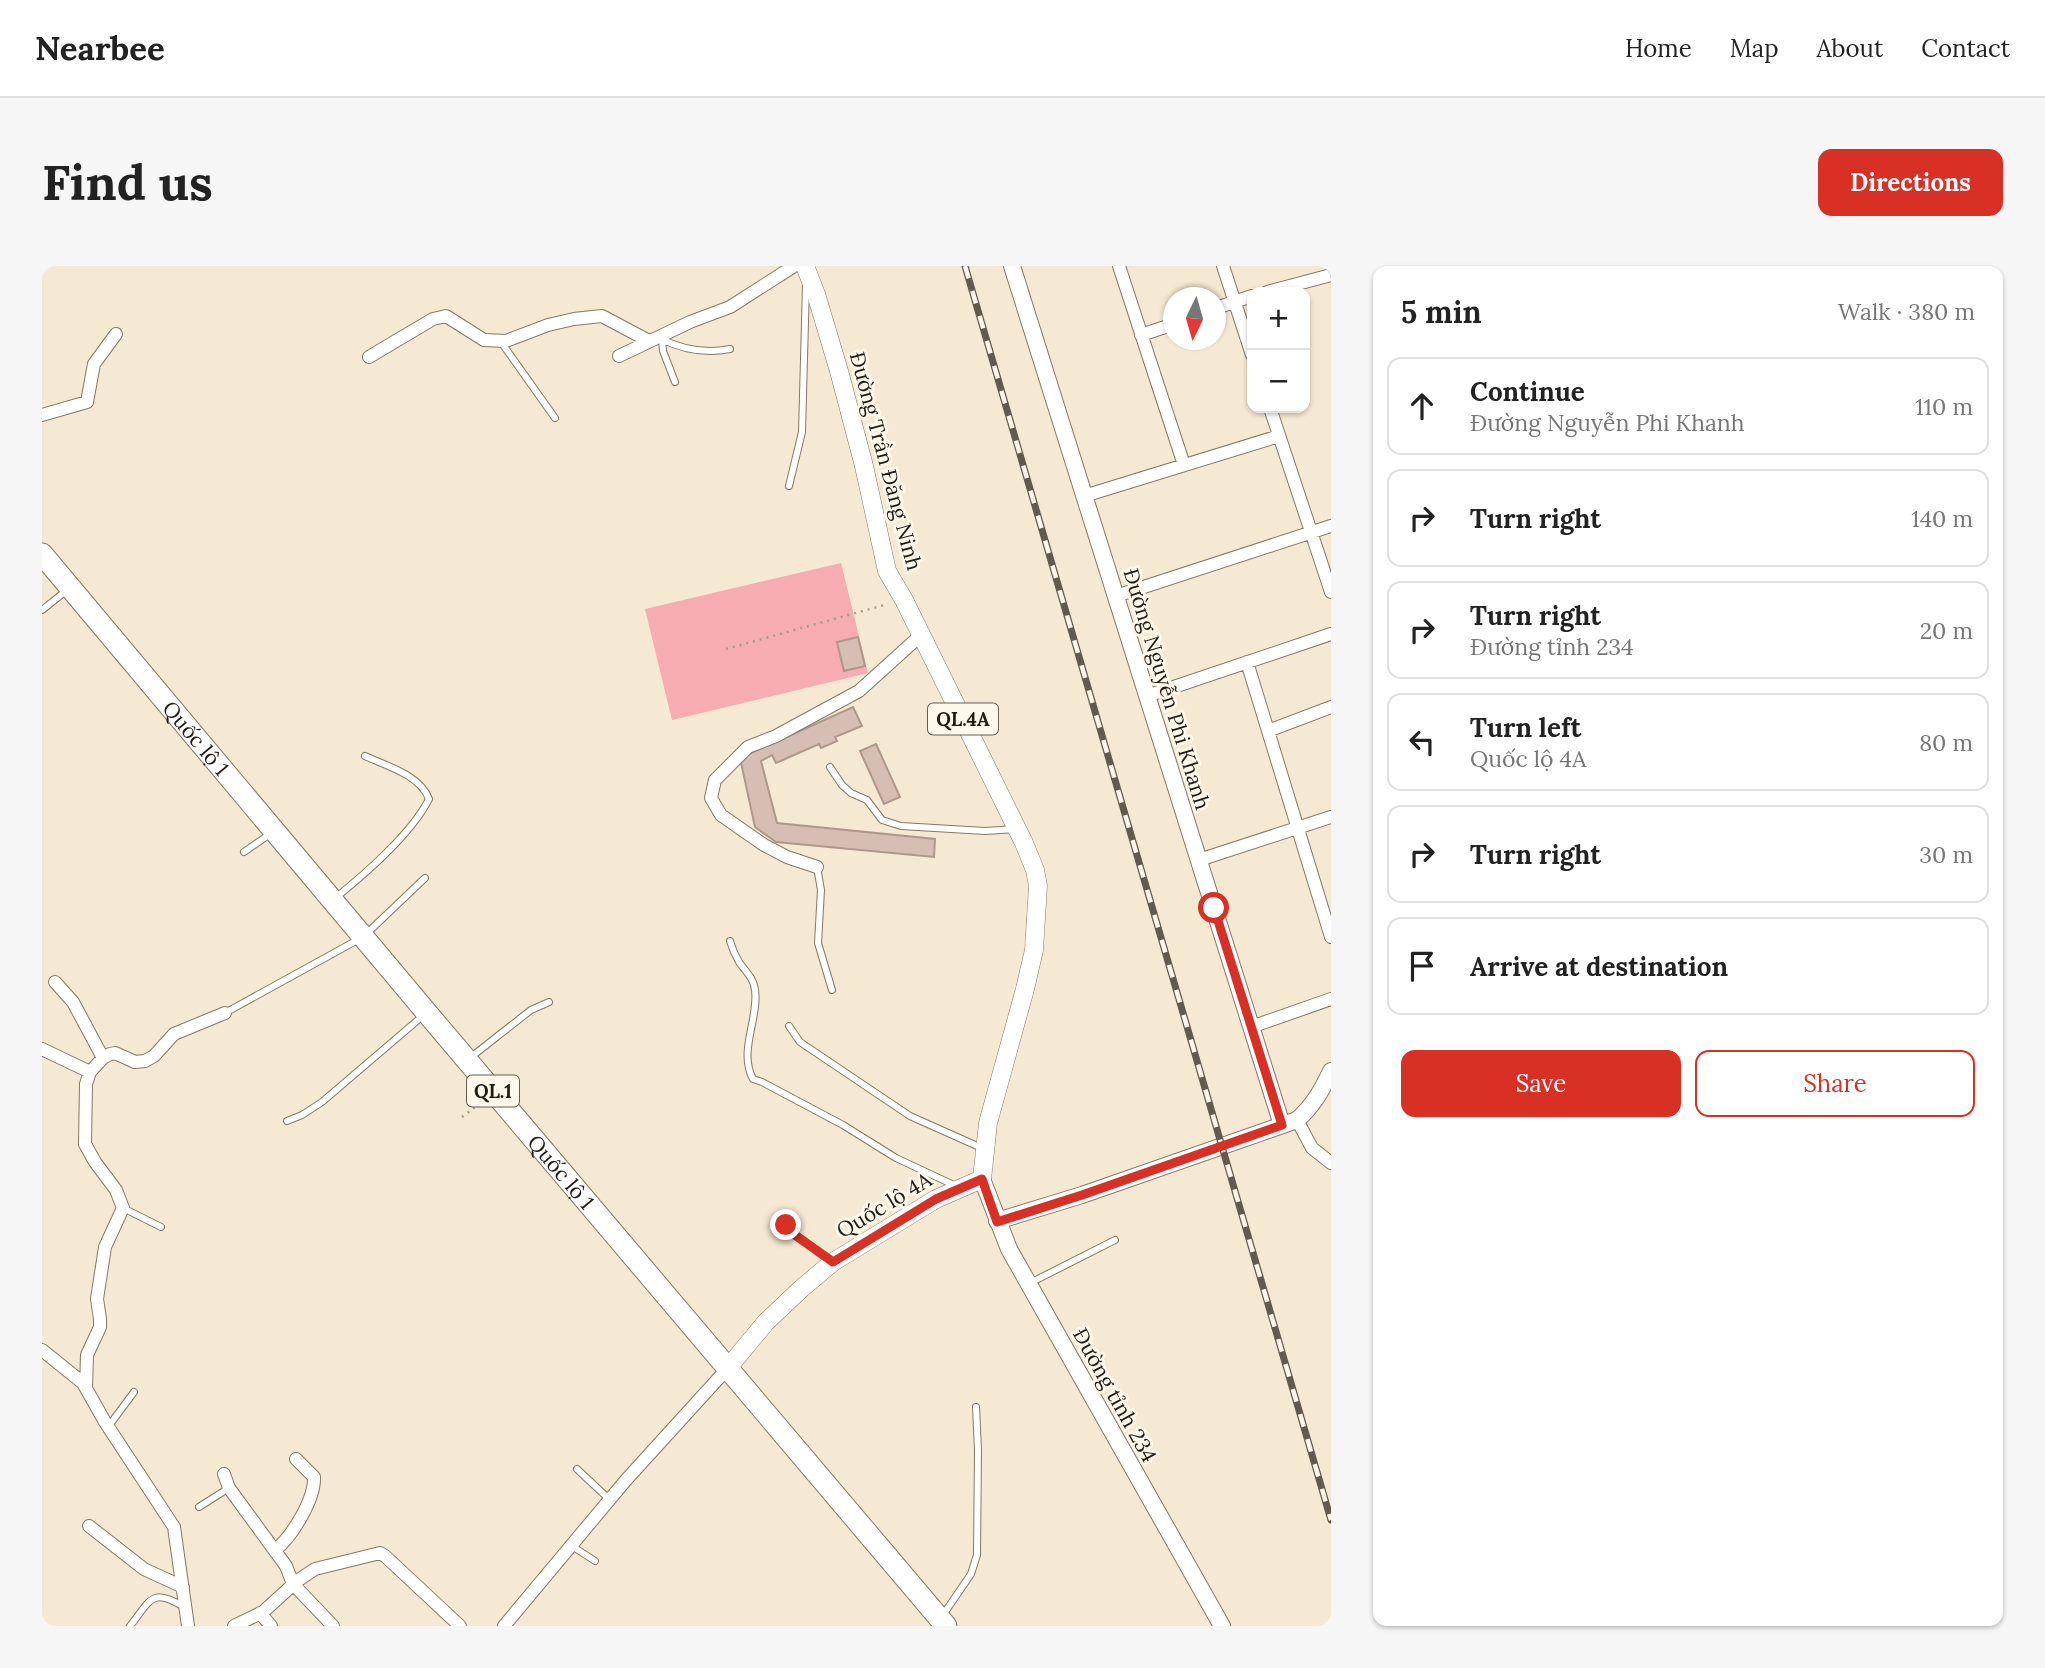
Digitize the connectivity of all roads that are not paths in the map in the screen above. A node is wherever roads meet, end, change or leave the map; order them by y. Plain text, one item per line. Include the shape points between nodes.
1 (1012, 266) edge
2 (1119, 266) edge
3 (1223, 266) edge
4 (802, 267) edge
5 (1331, 275) edge
6 (1286, 287) edge
7 (1247, 297) edge
8 (1234, 301) junction
9 (1226, 304) edge
10 (1163, 328) edge
11 (116, 334) dead end
12 (1141, 335) junction
13 (656, 339) junction
14 (500, 341) junction
15 (730, 349) dead end
16 (1250, 350) edge
17 (619, 356) dead end
18 (369, 357) dead end
19 (675, 382) dead end
20 (1272, 413) edge
21 (42, 415) edge
22 (555, 418) dead end
23 (1279, 436) junction
24 (1184, 465) junction
25 (789, 486) dead end
26 (1084, 496) junction
27 (1331, 526) edge
28 (1311, 533) junction
29 (42, 554) edge
30 (71, 588) junction
31 (1331, 592) edge
32 (1115, 596) junction
33 (42, 610) edge
34 (1331, 634) edge
35 (921, 635) junction
36 (1247, 662) junction
37 (1147, 696) junction
38 (1331, 707) edge
39 (1268, 731) junction
40 (365, 756) dead end
41 (830, 767) dead end
42 (1331, 817) edge
43 (1018, 829) junction
44 (1297, 829) junction
45 (274, 831) junction
46 (244, 852) dead end
47 (1199, 860) junction
48 (817, 867) joint
49 (425, 878) dead end
50 (333, 900) junction
51 (1329, 922) edge
52 (363, 937) junction
53 (1331, 937) edge
54 (730, 941) dead end
55 (55, 982) dead end
56 (832, 990) dead end
57 (1331, 999) edge
58 (549, 1002) dead end
59 (225, 1013) joint
60 (427, 1013) junction
61 (789, 1027) dead end
62 (1251, 1027) junction
63 (42, 1049) edge
64 (103, 1058) junction
65 (467, 1061) junction
66 (1331, 1071) edge
67 (90, 1072) junction
68 (287, 1121) dead end
69 (1290, 1123) junction
70 (985, 1150) junction
71 (1331, 1163) edge
72 (982, 1179) junction
73 (961, 1188) junction
74 (122, 1208) junction
75 (781, 1217) dead end
76 (997, 1222) junction
77 (161, 1227) dead end
78 (1115, 1240) dead end
79 (833, 1262) junction
80 (1029, 1284) junction
81 (42, 1350) edge
82 (727, 1369) junction
83 (86, 1388) junction
84 (134, 1392) dead end
85 (976, 1407) dead end
86 (108, 1427) junction
87 (296, 1459) dead end
88 (577, 1469) dead end
89 (224, 1474) dead end
90 (229, 1488) junction
91 (610, 1500) junction
92 (199, 1507) dead end
93 (89, 1526) dead end
94 (572, 1546) junction
95 (275, 1550) junction
96 (595, 1561) dead end
97 (293, 1584) junction
98 (183, 1587) junction
99 (186, 1608) junction
100 (260, 1614) junction
101 (943, 1622) edge
102 (130, 1626) edge
103 (188, 1626) edge
104 (233, 1626) edge
105 (271, 1626) edge
106 (333, 1626) edge
107 (460, 1626) edge
108 (504, 1626) edge
109 (1222, 1626) edge

1 - 26 street, Đường Nguyễn Phi Khanh
2 - 12 street
3 - 8 street
4 - 13 street via 730,307
4 - 25 lane via 802,432
4 - 35 main road, Đường Trần Đăng Ninh / QL.4A via 816,294 861,454 887,571
5 - 6 street
7 - 8 street
8 - 9 street
8 - 16 street
10 - 12 street
11 - 21 street via 94,364 88,402
12 - 24 street
13 - 14 street via 602,316 561,322
13 - 15 lane via 716,352
13 - 17 street
13 - 19 lane
14 - 18 street via 484,340 446,316 433,318
14 - 22 lane
20 - 23 street
23 - 24 street
23 - 28 street
24 - 26 street
26 - 32 street, Đường Nguyễn Phi Khanh
27 - 28 street
28 - 31 street
28 - 32 street
29 - 30 highway, Quốc lộ 1 / QL.1
30 - 33 lane
30 - 45 highway, Quốc lộ 1 / QL.1
32 - 37 street, Đường Nguyễn Phi Khanh
34 - 36 street
35 - 43 main road, Đường Trần Đăng Ninh / QL.4A
35 - 48 street via 859,691 748,747 715,780 711,797 721,816 764,845
36 - 37 street
36 - 39 street
37 - 47 street, Đường Nguyễn Phi Khanh
38 - 39 street
39 - 44 street
40 - 50 lane via 401,771 425,789 429,799 420,816
41 - 43 lane via 842,785 867,800 882,820 901,826
42 - 44 street
43 - 70 main road, Đường Trần Đăng Ninh / QL.4A via 1038,887 1034,950 988,1123
44 - 47 street
44 - 51 street
45 - 46 lane
45 - 50 highway, Quốc lộ 1 / QL.1
47 - 62 street, Đường Nguyễn Phi Khanh
48 - 56 lane via 821,890 818,943
49 - 52 lane
50 - 52 highway, Quốc lộ 1 / QL.1
51 - 53 street
52 - 59 lane
52 - 60 highway, Quốc lộ 1 / QL.1
54 - 73 lane via 755,989 748,1054 753,1079 896,1158
55 - 64 street via 72,1002
57 - 62 street
58 - 65 lane via 531,1010
59 - 64 street via 174,1034 145,1061 135,1062 115,1053
60 - 65 highway, Quốc lộ 1 / QL.1
60 - 68 lane via 322,1102
61 - 70 lane via 800,1042 910,1116
62 - 69 street, Đường Nguyễn Phi Khanh
63 - 67 street
64 - 67 street
65 - 82 highway, Quốc lộ 1 / QL.1
66 - 69 street via 1308,1110
67 - 74 street via 85,1144 116,1190
69 - 71 street
69 - 76 street
70 - 72 main road, Đường Trần Đăng Ninh / QL.4A
72 - 73 main road, Quốc lộ 4A
72 - 76 street, Đường tỉnh 234
73 - 79 main road, Quốc lộ 4A
74 - 77 lane
74 - 83 street via 105,1247 97,1299 100,1327 87,1355
75 - 79 lane via 795,1235
76 - 80 street, Đường tỉnh 234
78 - 80 lane
79 - 82 main road, Quốc lộ 4A via 766,1322
80 - 109 street, Đường tỉnh 234
81 - 83 street
82 - 91 street
82 - 101 highway, Quốc lộ 1 / QL.1
83 - 86 street
84 - 86 lane
85 - 101 lane via 977,1555
86 - 98 street via 174,1527
87 - 95 street via 314,1477 314,1484 290,1534
88 - 91 lane
89 - 90 street
90 - 92 lane
90 - 95 street
91 - 94 street
93 - 98 street via 144,1569
94 - 96 lane
94 - 108 street
95 - 97 street
97 - 100 street
97 - 106 street
97 - 107 street via 315,1569 380,1553
98 - 99 street
99 - 102 lane via 158,1597
99 - 103 street
100 - 104 street
100 - 105 street

